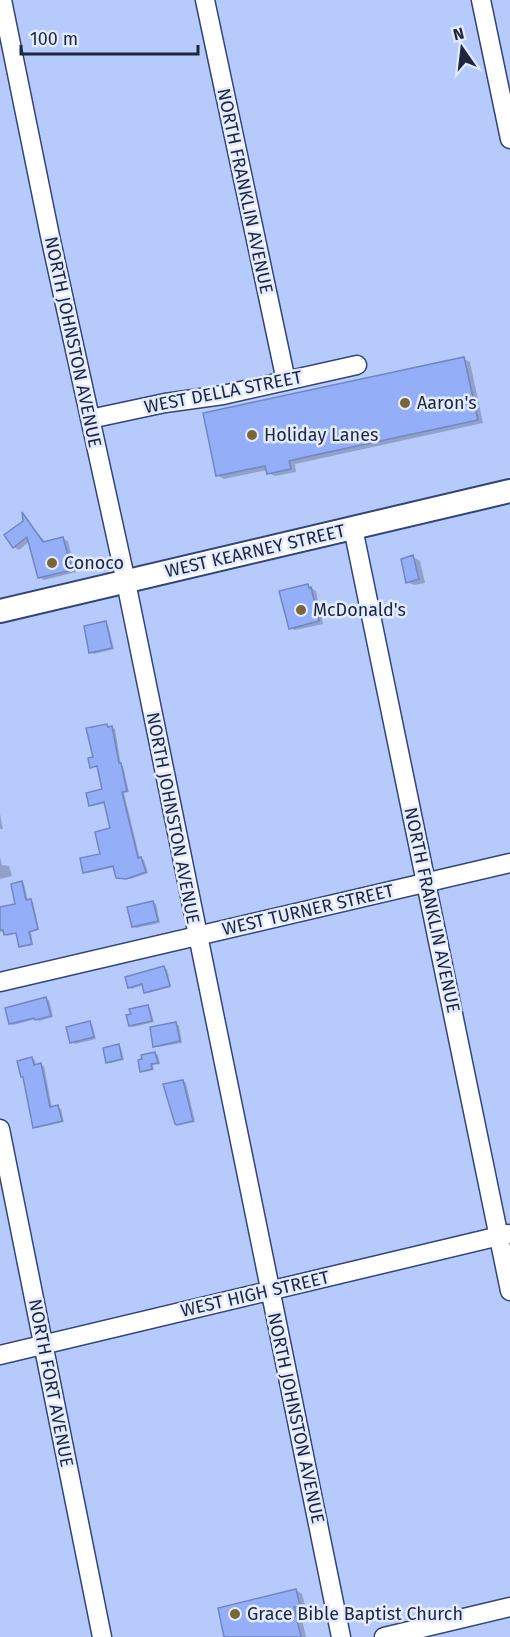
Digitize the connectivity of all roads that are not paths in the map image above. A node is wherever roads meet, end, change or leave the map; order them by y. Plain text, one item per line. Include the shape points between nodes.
1 (2, 0) edge
2 (205, 0) edge
3 (481, 0) edge
4 (509, 131) edge
5 (357, 365) dead end
6 (286, 381) junction
7 (90, 419) junction
8 (510, 491) edge
9 (353, 528) junction
10 (126, 582) junction
11 (0, 611) edge
12 (510, 863) edge
13 (426, 883) junction
14 (197, 936) junction
15 (0, 982) edge
16 (0, 1129) edge
17 (504, 1235) edge
18 (270, 1290) junction
19 (510, 1291) edge
20 (43, 1344) junction
21 (0, 1354) edge
22 (510, 1607) edge
23 (102, 1637) edge
24 (341, 1637) edge
25 (384, 1637) edge

1 - 7 street, NORTH JOHNSTON AVENUE
2 - 6 street, NORTH FRANKLIN AVENUE
3 - 4 street
5 - 6 street, WEST DELLA STREET
6 - 7 street, WEST DELLA STREET
7 - 10 street, NORTH JOHNSTON AVENUE
8 - 9 main road, WEST KEARNEY STREET
9 - 10 main road, WEST KEARNEY STREET
9 - 13 street, NORTH FRANKLIN AVENUE
10 - 11 main road, WEST KEARNEY STREET
10 - 14 street, NORTH JOHNSTON AVENUE
12 - 13 street, WEST TURNER STREET
13 - 14 street, WEST TURNER STREET
13 - 17 street, NORTH FRANKLIN AVENUE
14 - 15 street, WEST TURNER STREET
14 - 18 street, NORTH JOHNSTON AVENUE
16 - 20 street, NORTH FORT AVENUE
17 - 18 street, WEST HIGH STREET
17 - 19 street, NORTH FRANKLIN AVENUE
18 - 20 street, WEST HIGH STREET
18 - 24 street, NORTH JOHNSTON AVENUE
20 - 21 street, WEST HIGH STREET
20 - 23 street, NORTH FORT AVENUE
22 - 25 street

